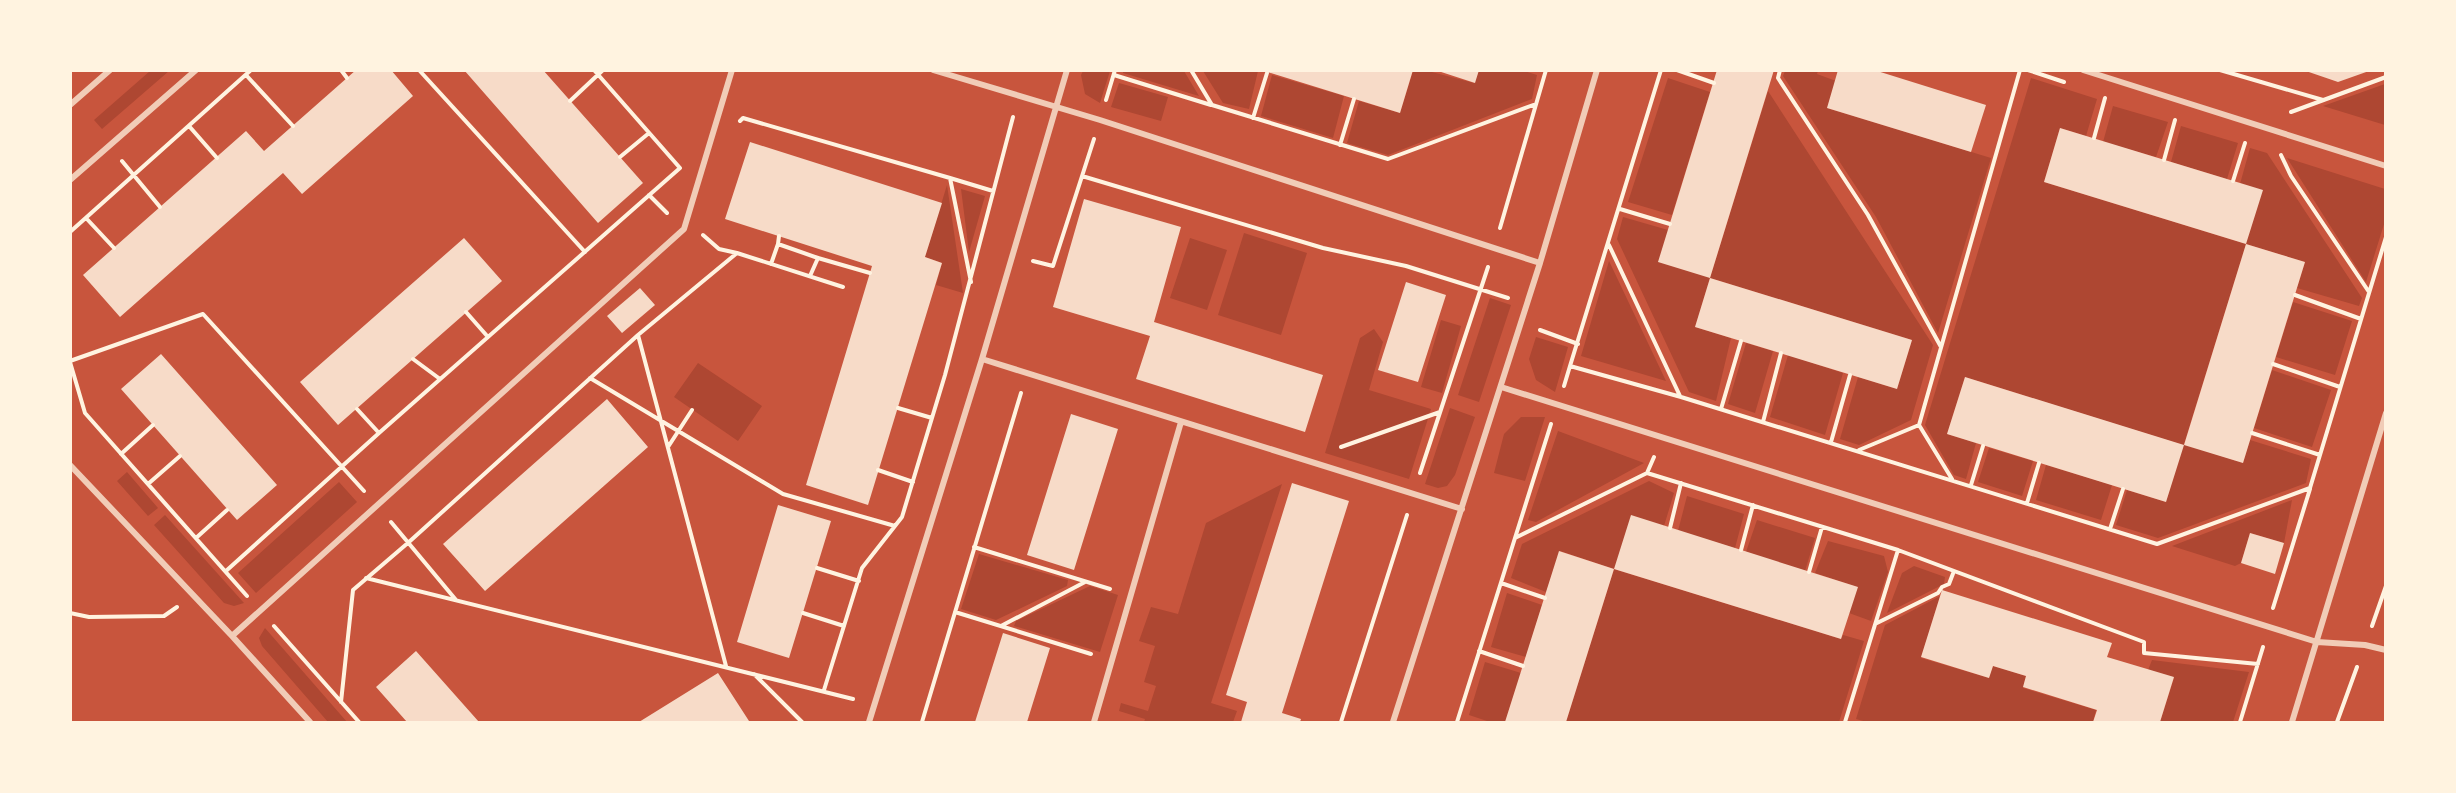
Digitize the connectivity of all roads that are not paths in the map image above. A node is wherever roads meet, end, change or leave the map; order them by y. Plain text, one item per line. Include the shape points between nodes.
1 (110, 70) edge
2 (196, 70) edge
3 (732, 70) edge
4 (933, 70) edge
5 (1067, 70) edge
6 (1597, 70) edge
7 (2083, 70) edge
8 (70, 105) edge
9 (1057, 107) junction
10 (2385, 166) edge
11 (70, 180) edge
12 (1540, 262) junction
13 (982, 359) junction
14 (1501, 387) junction
15 (2385, 413) edge
16 (1181, 422) junction
17 (70, 465) edge
18 (1462, 509) junction
19 (232, 636) junction
20 (2317, 642) junction
21 (2385, 650) edge
22 (310, 723) edge
23 (869, 723) edge
24 (1094, 723) edge
25 (1393, 723) edge
26 (2292, 723) edge

1 - 8 street
2 - 11 street
3 - 19 street via 684,229
4 - 9 street
5 - 9 street
6 - 12 street
7 - 10 street
9 - 12 street
9 - 13 street
12 - 14 street
13 - 16 street
13 - 23 street
14 - 18 street
14 - 20 street
15 - 20 street
16 - 18 street
16 - 24 street
17 - 19 street
18 - 25 street
19 - 22 street
20 - 21 street
20 - 26 street

